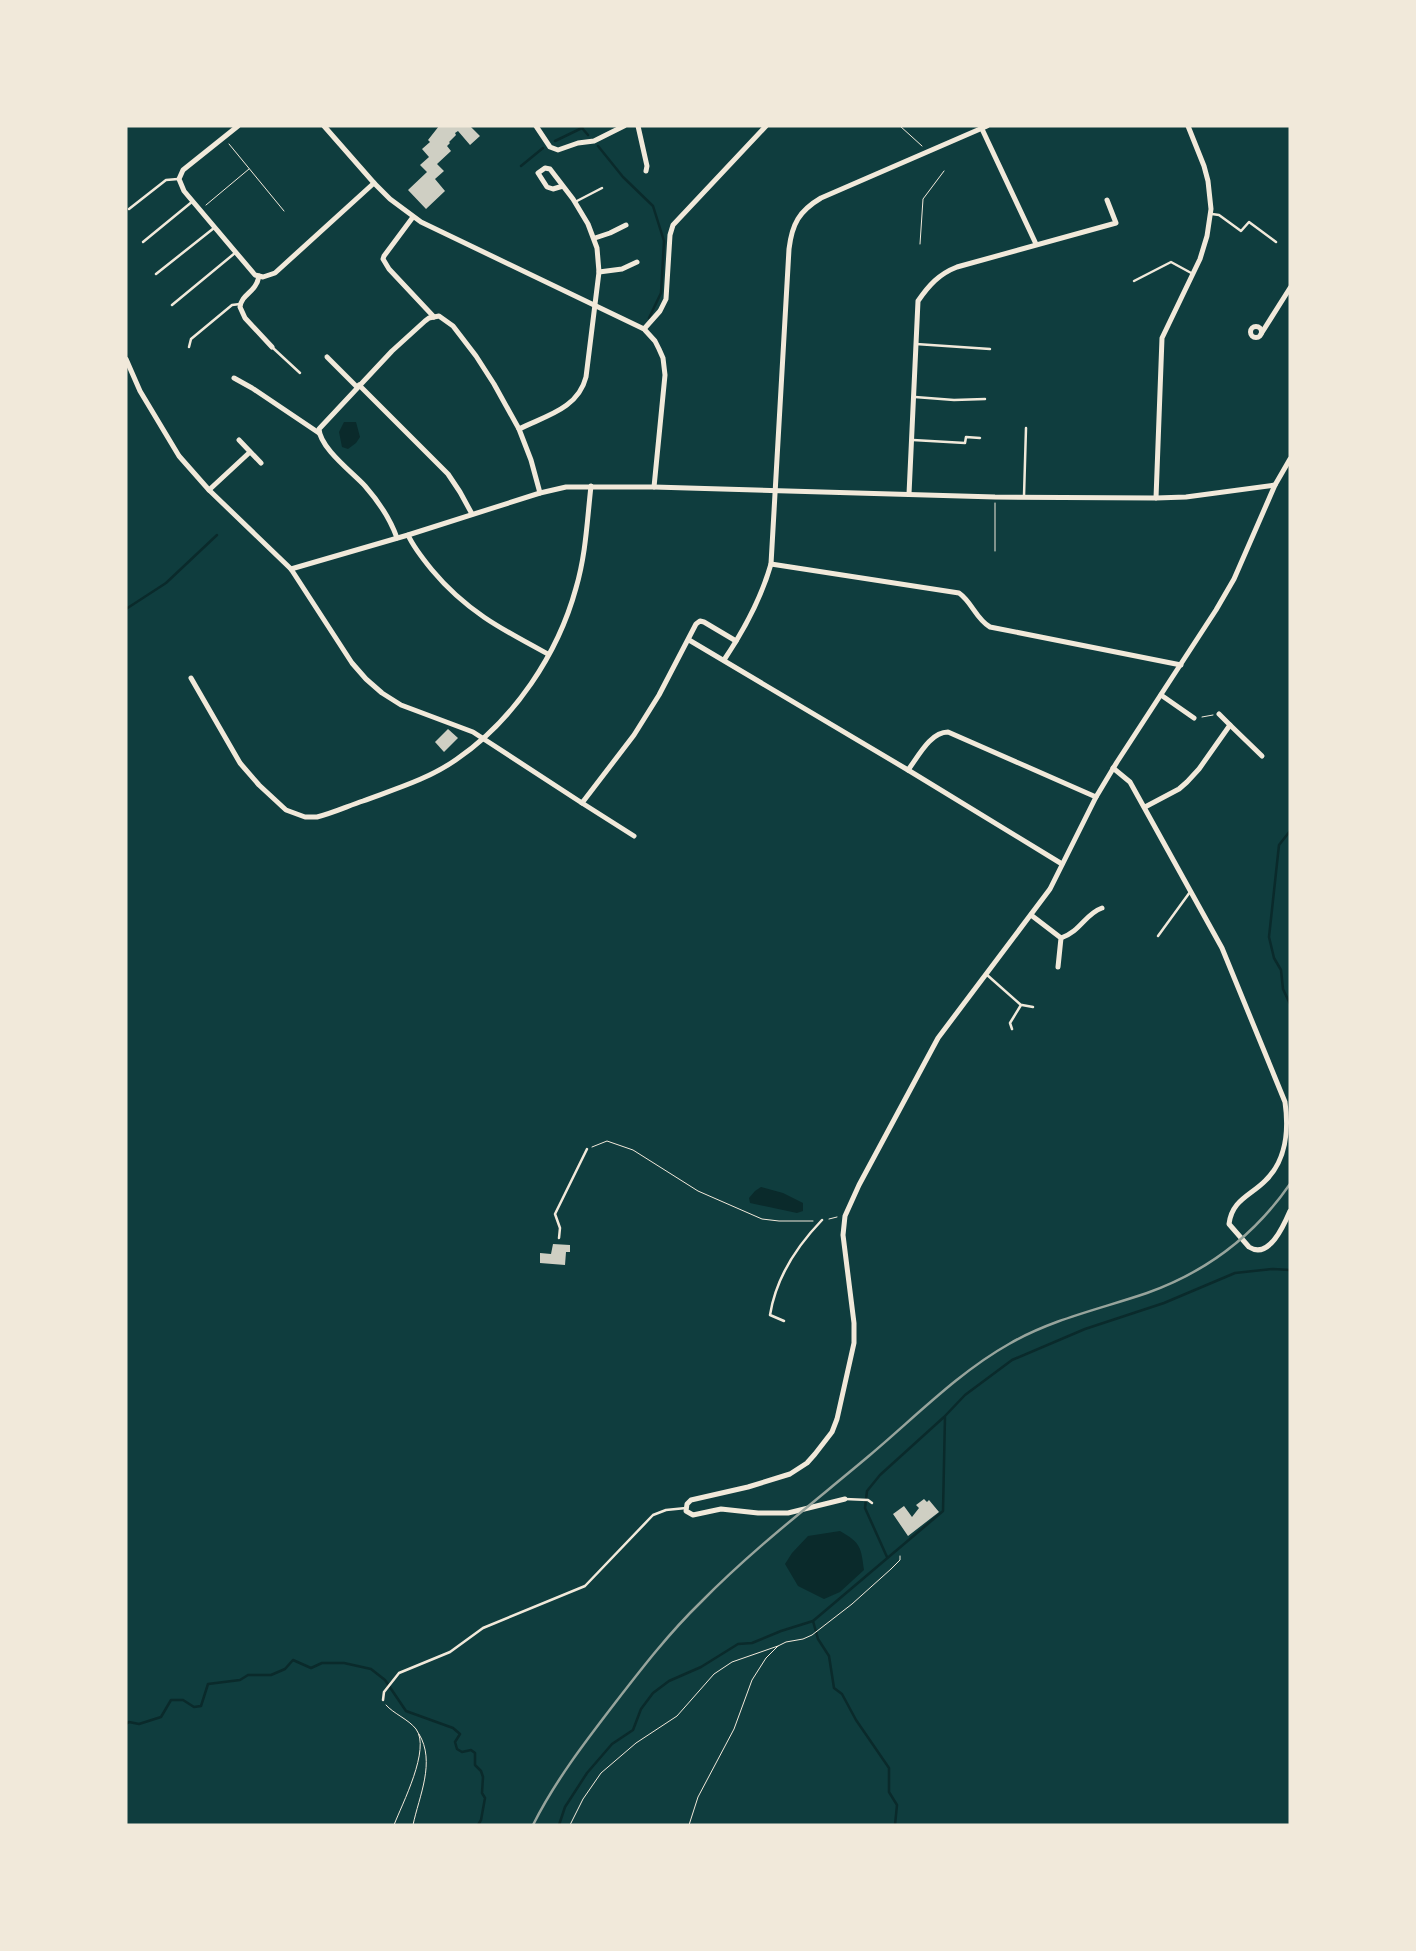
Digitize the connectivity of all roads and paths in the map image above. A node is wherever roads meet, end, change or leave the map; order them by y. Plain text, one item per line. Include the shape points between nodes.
1 (238, 126) edge
2 (324, 126) edge
3 (536, 126) edge
4 (624, 126) edge
5 (638, 126) edge
6 (766, 126) edge
7 (900, 126) edge
8 (1188, 126) edge
9 (985, 128) edge
10 (224, 137) junction
11 (928, 152) junction
12 (250, 169) junction
13 (646, 171) dead end
14 (944, 171) dead end
15 (179, 179) junction
16 (374, 183) junction
17 (563, 186) junction
18 (602, 188) dead end
19 (1107, 200) dead end
20 (193, 202) junction
21 (575, 202) junction
22 (129, 209) dead end
23 (200, 210) junction
24 (284, 211) dead end
25 (1210, 214) junction
26 (413, 217) junction
27 (626, 225) dead end
28 (214, 228) junction
29 (595, 238) junction
30 (143, 242) dead end
31 (1276, 242) dead end
32 (920, 244) dead end
33 (1036, 244) junction
34 (235, 253) junction
35 (637, 262) dead end
36 (599, 272) junction
37 (156, 274) dead end
38 (1193, 274) junction
39 (259, 276) junction
40 (1134, 282) dead end
41 (1290, 288) edge
42 (240, 304) junction
43 (594, 304) junction
44 (172, 305) dead end
45 (434, 317) junction
46 (644, 328) junction
47 (1261, 334) dead end
48 (916, 344) junction
49 (272, 346) joint
50 (190, 347) dead end
51 (990, 350) dead end
52 (326, 357) dead end
53 (126, 359) edge
54 (300, 374) dead end
55 (234, 378) dead end
56 (358, 386) junction
57 (914, 397) junction
58 (985, 399) dead end
59 (1026, 428) dead end
60 (519, 429) junction
61 (319, 433) junction
62 (980, 438) dead end
63 (239, 440) dead end
64 (912, 440) junction
65 (250, 452) junction
66 (1290, 459) edge
67 (261, 463) dead end
68 (1274, 484) junction
69 (591, 486) junction
70 (654, 488) junction
71 (209, 490) junction
72 (775, 491) junction
73 (540, 493) junction
74 (909, 494) junction
75 (995, 497) junction
76 (1024, 497) junction
77 (1156, 498) junction
78 (472, 514) junction
79 (408, 535) junction
80 (397, 538) junction
81 (995, 551) dead end
82 (771, 564) junction
83 (291, 569) junction
84 (689, 640) junction
85 (736, 641) junction
86 (548, 654) junction
87 (724, 660) junction
88 (1180, 665) junction
89 (190, 678) dead end
90 (1161, 695) junction
91 (1219, 714) joint
92 (1194, 718) joint
93 (1230, 725) junction
94 (482, 738) junction
95 (1262, 756) dead end
96 (1113, 768) junction
97 (908, 770) junction
98 (1096, 797) junction
99 (582, 803) junction
100 (1145, 807) junction
101 (634, 836) dead end
102 (1062, 864) junction
103 (1191, 891) junction
104 (1102, 908) dead end
105 (1032, 915) junction
106 (1158, 936) dead end
107 (1061, 938) junction
108 (1058, 967) dead end
109 (986, 974) junction
110 (1021, 1005) junction
111 (1033, 1007) dead end
112 (1012, 1029) dead end
113 (588, 1149) joint
114 (1290, 1211) edge
115 (845, 1216) junction
116 (822, 1220) junction
117 (559, 1238) dead end
118 (784, 1321) dead end
119 (845, 1499) joint
120 (871, 1502) dead end
121 (686, 1508) junction
122 (900, 1556) dead end
123 (778, 1646) junction
124 (383, 1700) joint
125 (418, 1732) junction
126 (394, 1825) edge
127 (413, 1825) edge
128 (570, 1825) edge
129 (688, 1825) edge

1 - 10 street
2 - 16 street
3 - 4 street via 550,147 558,150 594,140
5 - 13 street
6 - 46 street via 673,225 666,299
7 - 11 path
8 - 25 street via 1206,174
9 - 11 street
9 - 33 street
10 - 12 path
10 - 15 street via 183,170
11 - 72 street via 821,198 808,206 793,228
12 - 23 path
12 - 24 path
14 - 32 path via 923,199
15 - 20 street
15 - 22 lane via 169,178
16 - 26 street
16 - 39 street via 275,273
17 - 17 street via 550,169 545,168 538,173 547,187
17 - 21 street
18 - 21 lane
19 - 33 street via 1116,223
20 - 23 street
20 - 30 lane
21 - 29 street
23 - 28 street
25 - 31 lane via 1219,215 1242,231 1248,222
25 - 38 street via 1207,236
26 - 43 street
26 - 45 street via 383,259
27 - 29 street
28 - 34 street
28 - 37 lane
29 - 36 street
33 - 48 street via 948,270 932,282 918,301
34 - 39 street via 252,273
34 - 44 lane
35 - 36 street via 622,269
36 - 43 street
38 - 40 lane via 1170,262
38 - 77 street via 1162,338
39 - 42 street via 257,286
41 - 47 street
42 - 49 street via 245,318
42 - 50 lane via 232,305 191,339
43 - 46 street
43 - 60 street via 582,391 571,404
45 - 56 street via 425,321
45 - 60 street via 444,318 453,326 476,356
46 - 70 street via 655,341 665,367
48 - 51 lane
48 - 57 street
49 - 54 lane
52 - 56 street
53 - 71 street via 140,391 178,456
55 - 61 street
56 - 61 street via 322,424
56 - 78 street via 448,474
57 - 58 lane
57 - 64 street
59 - 76 lane
60 - 73 street
61 - 80 street via 388,515
62 - 64 lane via 966,437 965,443
63 - 65 street
64 - 74 street
65 - 67 street
65 - 71 street
66 - 68 street
68 - 77 street
68 - 88 street via 1234,579
69 - 70 street
69 - 73 street
69 - 86 street via 587,539 576,589 565,621
70 - 72 street
71 - 83 street
72 - 74 street
72 - 82 street
73 - 78 street
74 - 75 street
75 - 76 street
75 - 81 path
76 - 77 street
78 - 79 street
79 - 80 street
79 - 86 street via 430,568 464,602 494,625
80 - 83 street
82 - 85 street via 760,597
82 - 88 street via 959,593 990,627
83 - 94 street via 366,680 401,705
84 - 85 street via 700,621
84 - 87 street
84 - 99 street via 634,735
85 - 87 street
86 - 94 street via 516,704
87 - 97 street
88 - 90 street
89 - 94 street via 249,774 286,810 305,817 328,814 428,776 457,760
90 - 92 street
90 - 96 street
91 - 92 path
91 - 93 street
93 - 95 street
93 - 100 street via 1183,786
94 - 99 street
96 - 98 street
96 - 100 street via 1127,778
97 - 98 street via 934,737 948,732
97 - 102 street
98 - 102 street
99 - 101 street
100 - 103 street
102 - 105 street
103 - 106 lane
103 - 114 street via 1222,948 1285,1102 1287,1114 1286,1138 1277,1166 1267,1180 1236,1205 1230,1214 1229,1224 1246,1244 1253,1250 1259,1250 1275,1239
104 - 107 street via 1094,910 1071,935
105 - 107 street
105 - 109 street
107 - 108 street
109 - 110 lane
109 - 115 street via 938,1038
110 - 111 lane
110 - 112 lane via 1010,1023
113 - 116 path via 607,1141 614,1142 633,1150 698,1191 762,1219
113 - 117 lane via 555,1214 560,1228
115 - 116 path
115 - 121 street via 843,1235 854,1343 832,1432 807,1463 790,1474 691,1500
116 - 118 lane via 787,1265 773,1297 770,1315
119 - 120 lane
119 - 121 street via 788,1513 721,1509 693,1515 687,1513
121 - 124 lane via 653,1515 585,1586 483,1628 450,1652 399,1673 384,1692
122 - 123 path via 891,1569 821,1628 802,1639
123 - 128 path via 732,1662 714,1674 677,1716 636,1743 601,1773
123 - 129 path via 752,1680 734,1729 698,1797
124 - 125 path via 389,1709
125 - 126 path via 419,1756
125 - 127 path via 425,1744 427,1762

